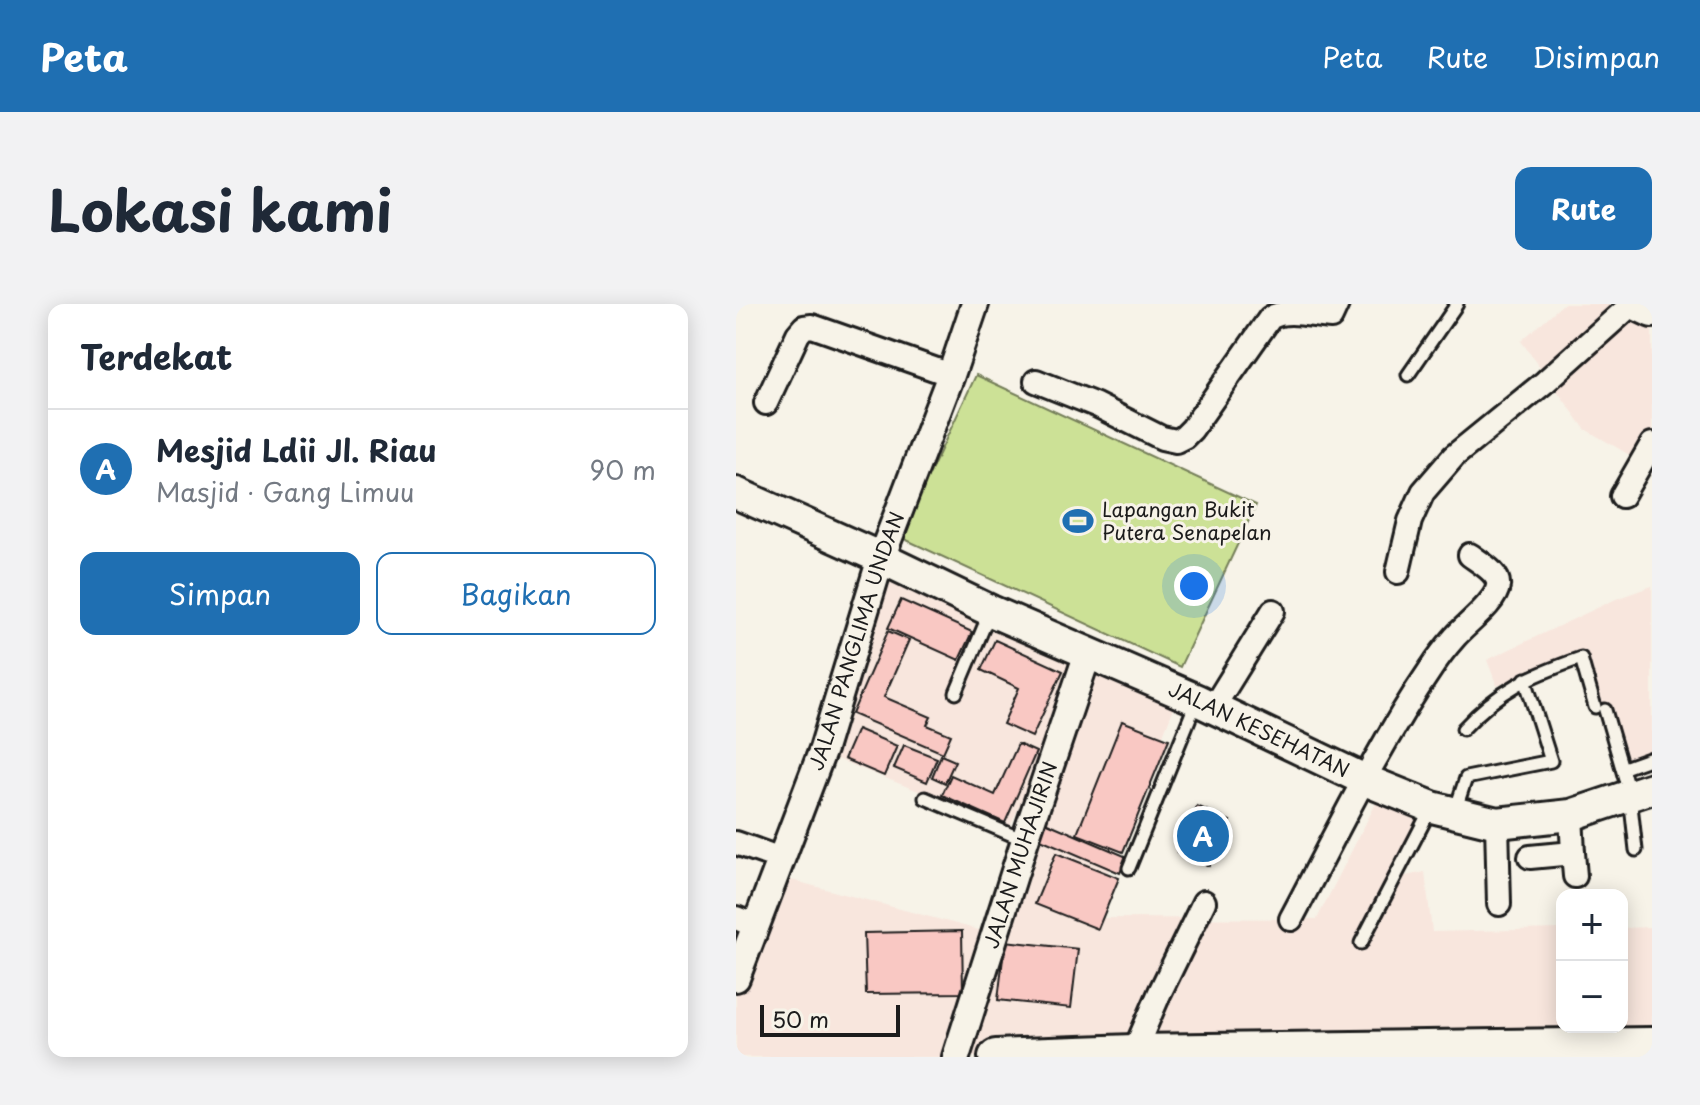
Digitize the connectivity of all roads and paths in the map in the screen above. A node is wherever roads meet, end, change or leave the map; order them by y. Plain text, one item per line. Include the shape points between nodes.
1 (975, 304) edge
2 (1337, 304) edge
3 (1457, 304) edge
4 (1634, 304) edge
5 (1652, 312) edge
6 (951, 375) junction
7 (1408, 375) dead end
8 (1036, 381) dead end
9 (766, 403) dead end
10 (1652, 444) edge
11 (736, 493) edge
12 (1622, 496) dead end
13 (1470, 555) dead end
14 (881, 558) junction
15 (1398, 572) dead end
16 (991, 611) junction
17 (1273, 611) dead end
18 (1088, 653) junction
19 (1525, 679) junction
20 (956, 693) dead end
21 (1205, 704) junction
22 (1463, 729) dead end
23 (1652, 758) edge
24 (1365, 780) junction
25 (1635, 784) edge
26 (925, 798) dead end
27 (1443, 810) junction
28 (1571, 815) junction
29 (1497, 823) junction
30 (1025, 840) junction
31 (736, 843) edge
32 (1636, 850) dead end
33 (1573, 853) junction
34 (1530, 857) dead end
35 (781, 859) junction
36 (1129, 868) dead end
37 (1575, 876) dead end
38 (1204, 902) dead end
39 (1499, 904) dead end
40 (1291, 919) dead end
41 (746, 922) edge
42 (1361, 943) dead end
43 (737, 971) edge
44 (1634, 1049) edge
45 (1538, 1051) edge
46 (1134, 1055) edge
47 (956, 1057) edge
48 (996, 1057) edge

1 - 6 street, JALAN PANGLIMA UNDAN
2 - 8 street via 1331,317 1287,313 1270,318 1192,429 1176,441
3 - 7 lane
4 - 5 main road
4 - 15 street via 1446,465 1423,492
6 - 9 street via 804,327
6 - 14 street, JALAN PANGLIMA UNDAN
10 - 12 street
11 - 14 main road, JALAN KESEHATAN
13 - 24 street via 1497,577 1497,590 1434,664
14 - 16 main road, JALAN KESEHATAN
14 - 35 street, JALAN PANGLIMA UNDAN via 823,749
16 - 18 main road, JALAN KESEHATAN
16 - 20 lane
17 - 21 street
18 - 21 main road, JALAN KESEHATAN
18 - 30 street, JALAN MUHAJIRIN
19 - 22 lane
19 - 25 lane via 1581,658
19 - 27 lane via 1551,761 1466,778
21 - 24 main road, JALAN KESEHATAN
21 - 36 lane
23 - 25 lane
24 - 27 main road, JALAN KESEHATAN
24 - 40 street
25 - 28 main road, JALAN KESEHATAN
25 - 32 lane
26 - 30 lane
27 - 29 main road, JALAN KESEHATAN
27 - 42 lane
28 - 29 main road, JALAN KESEHATAN
28 - 33 street
29 - 39 street
30 - 47 street, JALAN MUHAJIRIN
31 - 35 street
33 - 34 street
33 - 37 street
35 - 41 street, JALAN PANGLIMA UNDAN
38 - 46 street
41 - 43 street, JALAN PANGLIMA UNDAN
44 - 45 main road
45 - 46 main road
46 - 48 main road

